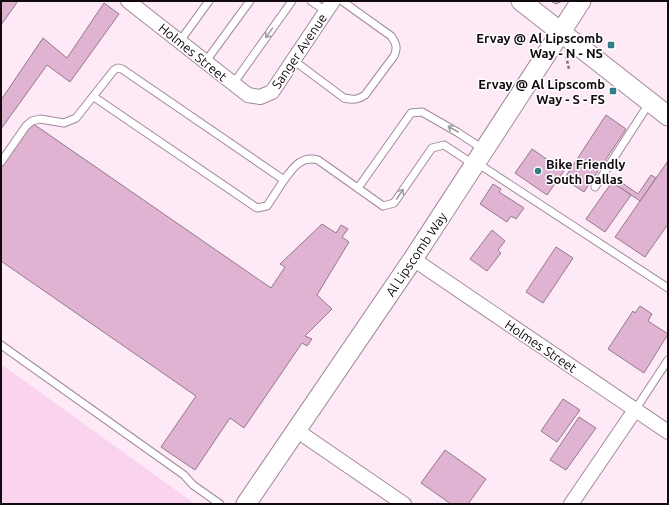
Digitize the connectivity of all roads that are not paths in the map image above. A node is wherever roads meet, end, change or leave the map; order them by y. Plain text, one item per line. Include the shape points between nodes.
1 (128, 1) edge
2 (209, 1) edge
3 (250, 1) edge
4 (292, 1) edge
5 (311, 1) edge
6 (342, 1) edge
7 (582, 1) edge
8 (527, 3) edge
9 (330, 6) edge
10 (561, 32) junction
11 (180, 41) junction
12 (294, 60) junction
13 (206, 61) junction
14 (233, 84) junction
15 (94, 97) junction
16 (260, 97) joint
17 (650, 102) junction
18 (668, 116) edge
19 (479, 160) junction
20 (1, 162) edge
21 (284, 180) junction
22 (595, 187) dead end
23 (358, 188) junction
24 (413, 259) junction
25 (668, 288) edge
26 (1, 345) edge
27 (668, 360) edge
28 (635, 410) junction
29 (296, 430) junction
30 (668, 432) edge
31 (220, 504) edge
32 (246, 504) edge
33 (404, 504) edge
34 (571, 504) edge

1 - 11 street, Holmes Street
2 - 11 lane
3 - 13 lane
4 -> 14 lane
5 - 9 lane
6 - 12 lane via 391,36 396,44 397,51 394,56 365,95 353,100 344,98
7 - 10 street, Al Lipscomb Way
8 - 10 street
9 - 12 street, Sanger Avenue
10 - 17 street
10 - 19 street, Al Lipscomb Way
11 - 13 street, Holmes Street
12 - 16 street, Sanger Avenue via 272,92
13 - 14 street, Holmes Street
14 - 16 street, Holmes Street via 248,95
15 - 20 lane via 70,122 40,119 32,121
15 - 21 lane via 257,208 267,206
15 - 21 lane via 114,70 122,69
17 - 18 street
17 - 22 lane
23 -> 19 lane via 383,206 394,203 432,148 444,145
19 -> 23 lane via 457,132 422,112 411,114
19 - 24 street, Al Lipscomb Way
19 - 25 lane
21 - 23 lane via 296,164 312,158
24 - 28 street, Holmes Street
24 - 29 street, Al Lipscomb Way
26 - 31 lane via 184,475 193,485
27 - 28 lane
28 - 30 street, Holmes Street
28 - 34 street
29 - 32 street, Al Lipscomb Way
29 - 33 street

